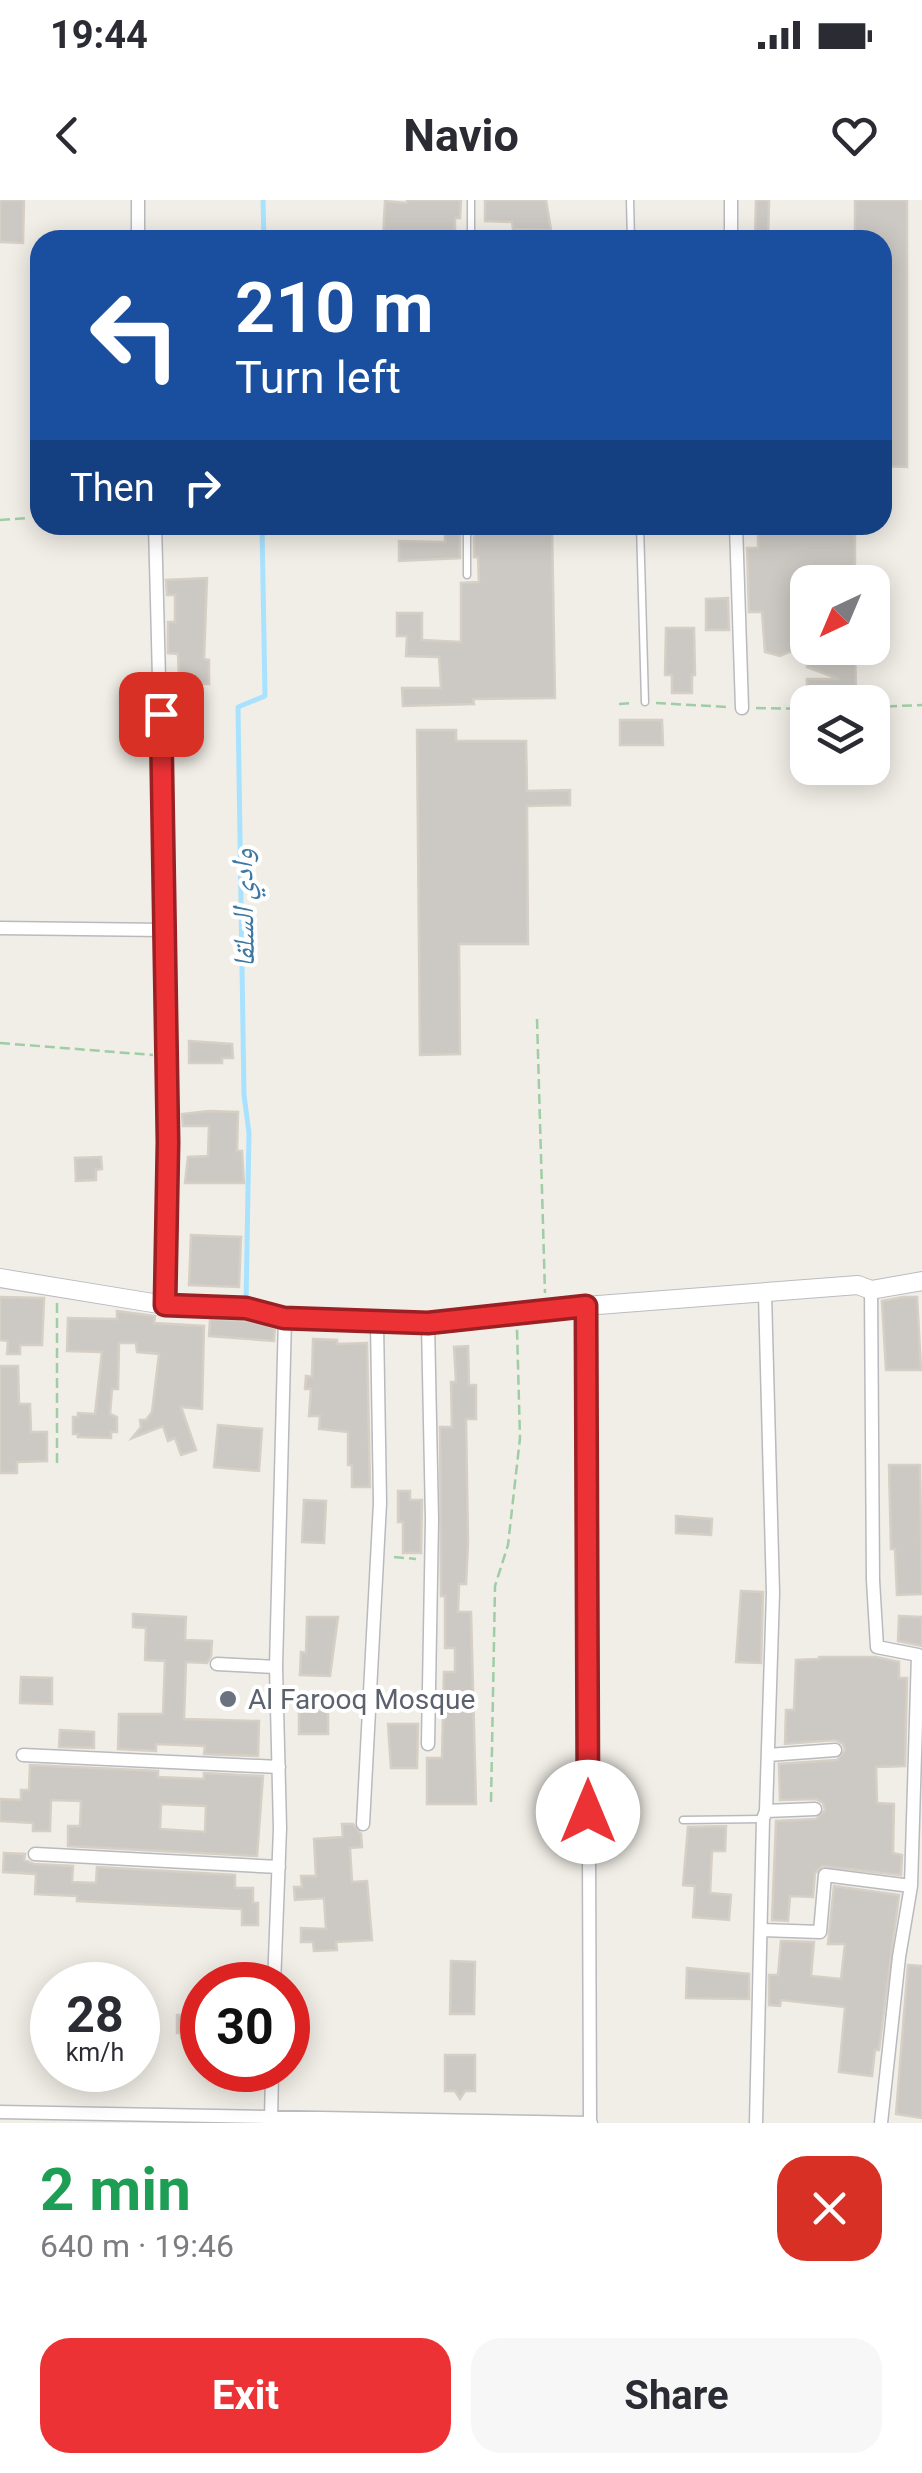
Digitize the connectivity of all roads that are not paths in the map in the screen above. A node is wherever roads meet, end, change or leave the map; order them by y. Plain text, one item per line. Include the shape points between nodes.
1 (138, 200) edge
2 (471, 200) edge
3 (630, 200) edge
4 (731, 200) edge
5 (138, 230) edge
6 (471, 230) edge
7 (631, 230) edge
8 (731, 230) edge
9 (155, 535) edge
10 (467, 535) edge
11 (640, 535) edge
12 (736, 535) edge
13 (467, 575) dead end
14 (645, 702) road end
15 (742, 708) road end
16 (0, 928) edge
17 (164, 930) junction
18 (0, 1278) edge
19 (922, 1281) edge
20 (871, 1290) junction
21 (765, 1294) junction
22 (165, 1305) junction
23 (586, 1306) junction
24 (284, 1318) junction
25 (378, 1322) junction
26 (428, 1323) junction
27 (218, 1664) dead end
28 (276, 1667) junction
29 (428, 1744) dead end
30 (835, 1750) dead end
31 (23, 1755) dead end
32 (768, 1756) junction
33 (279, 1767) junction
34 (815, 1809) dead end
35 (764, 1815) junction
36 (683, 1820) dead end
37 (364, 1824) dead end
38 (35, 1854) dead end
39 (279, 1867) junction
40 (911, 1886) junction
41 (762, 1930) junction
42 (275, 1962) edge
43 (272, 2092) edge
44 (0, 2112) edge
45 (271, 2119) edge
46 (590, 2123) edge
47 (756, 2123) edge
48 (881, 2123) edge

1 - 5 street
2 - 6 lane
3 - 7 lane
4 - 8 street
9 - 17 street
10 - 13 lane
11 - 14 lane
12 - 15 street
16 - 17 street
17 - 22 street
18 - 22 street
19 - 20 street
20 - 21 street via 858,1285
20 - 40 street via 878,1646 918,1655
21 - 23 street
21 - 32 street via 773,1593
22 - 24 street via 246,1308
23 - 26 street
23 - 46 street
24 - 25 street
24 - 28 street
25 - 26 street
25 - 37 street via 380,1503
26 - 29 street
27 - 28 street
28 - 33 street
30 - 32 street
31 - 33 street
32 - 35 street
33 - 39 street
34 - 35 street
35 - 36 lane
35 - 41 street
38 - 39 street
39 - 42 street
40 - 41 street via 825,1875 820,1932
40 - 48 street
41 - 47 street
43 - 45 street
44 - 45 street
45 - 46 street

